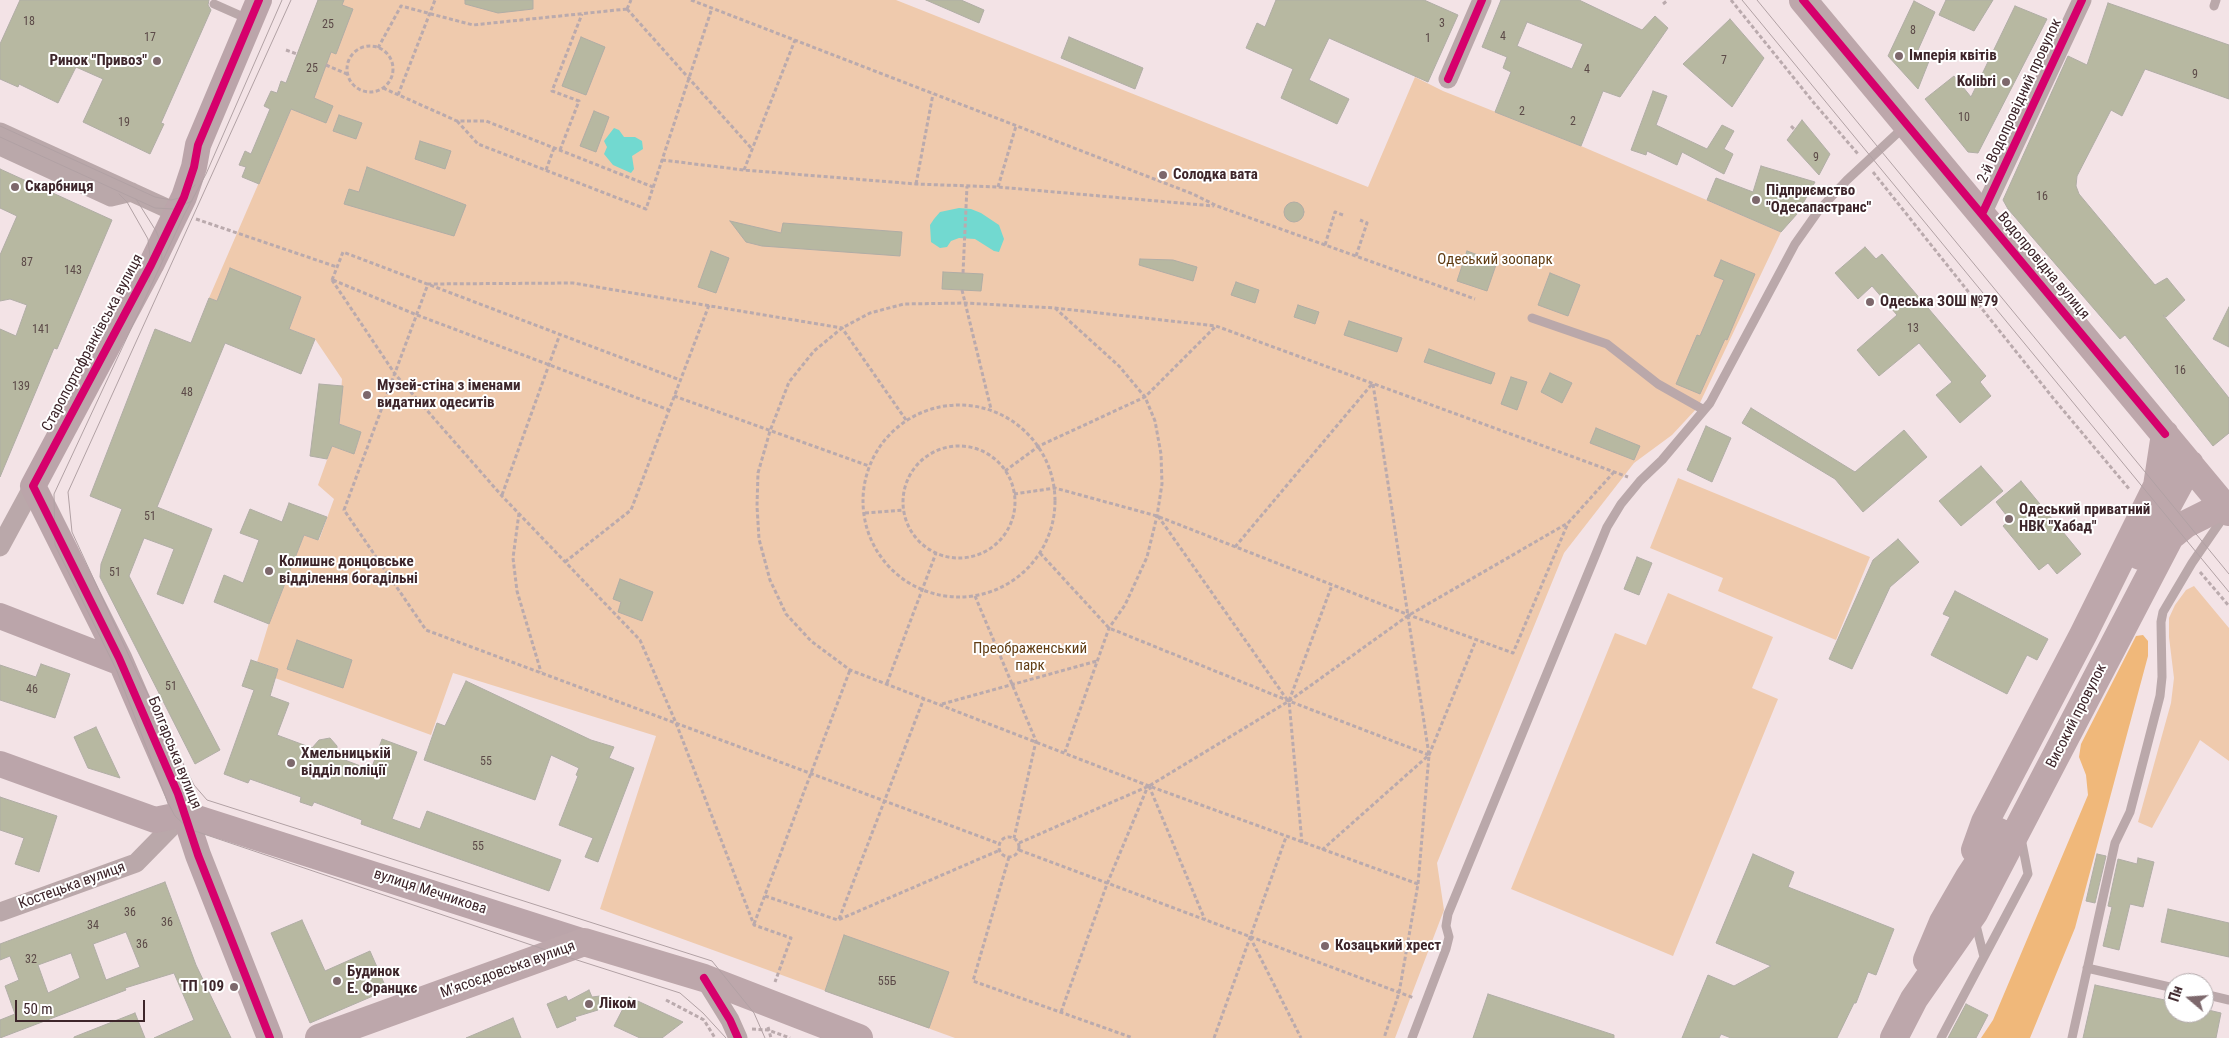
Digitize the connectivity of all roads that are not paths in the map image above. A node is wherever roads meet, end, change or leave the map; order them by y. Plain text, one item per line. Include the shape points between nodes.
1 (271, 0) edge
2 (1482, 0) edge
3 (2082, 0) edge
4 (1809, 3) edge
5 (214, 4) dead end
6 (255, 10) edge
7 (1448, 79) dead end
8 (0, 118) edge
9 (1907, 124) junction
10 (0, 132) edge
11 (0, 146) edge
12 (194, 167) junction
13 (132, 192) junction
14 (176, 212) junction
15 (1982, 214) junction
16 (1532, 318) dead end
17 (1704, 410) junction
18 (2165, 434) junction
19 (2190, 464) junction
20 (33, 486) junction
21 (2227, 509) edge
22 (0, 547) edge
23 (0, 616) edge
24 (121, 663) junction
25 (0, 764) edge
26 (184, 814) junction
27 (2019, 828) junction
28 (1969, 877) junction
29 (0, 912) edge
30 (1974, 913) junction
31 (584, 942) junction
32 (1949, 948) junction
33 (1984, 958) junction
34 (2087, 968) junction
35 (704, 978) junction
36 (2164, 986) edge
37 (2214, 996) edge
38 (1914, 1000) junction
39 (2229, 1000) edge
40 (270, 1038) edge
41 (319, 1038) edge
42 (738, 1038) edge
43 (859, 1038) edge
44 (1412, 1038) edge
45 (1894, 1038) edge
46 (1941, 1038) edge
47 (2072, 1038) edge

1 - 12 street via 207,149
2 - 7 street
3 - 15 street, 2-й Водопровідний провулок
4 - 9 main road, Водопровідна вулиця
5 - 6 lane
6 - 12 street via 198,145
8 - 13 street via 122,173
9 - 15 main road, Водопровідна вулиця
9 - 17 lane via 1818,210 1795,244
10 - 13 street
11 - 13 street via 111,198
12 - 14 street, Старопортофранківська вулиця
13 - 14 street
14 - 20 street, Старопортофранківська вулиця
15 - 18 main road, Водопровідна вулиця
16 - 17 lane via 1607,344 1658,384
17 - 44 lane via 1640,481 1607,527 1448,914 1446,949
18 - 19 main road, Водопровідна вулиця
18 - 28 main road, Високий провулок via 2156,486 1985,822
19 - 21 main road, Водопровідна вулиця
19 - 28 main road, Високий провулок via 2157,522 2007,817
20 - 22 street, Старопортофранківська вулиця
20 - 24 street, Болгарська вулиця
21 - 27 main road, Високий провулок via 2186,524 2170,537
21 - 34 lane via 2163,612 2160,622 2160,696 2130,812 2115,843
23 - 24 street
24 - 26 street, Болгарська вулиця
25 - 26 street, вулиця Мечникова via 155,820
26 - 29 street, Костецька вулиця via 136,863
26 - 31 street, вулиця Мечникова
26 - 40 street, Болгарська вулиця
27 - 30 main road, Високий провулок
27 - 33 lane via 2028,874
28 - 32 main road, Високий провулок via 1965,903
28 - 38 main road, Високий провулок via 1935,940
30 - 32 main road, Високий провулок
30 - 33 lane
31 - 35 main road, вулиця Мечникова
31 - 41 main road, Мʼясоєдовська вулиця
32 - 38 main road, Високий провулок
33 - 46 lane
34 - 36 lane
34 - 47 lane
35 - 42 street
35 - 43 main road, вулиця Мечникова
37 - 39 lane
38 - 45 main road, Високий провулок

